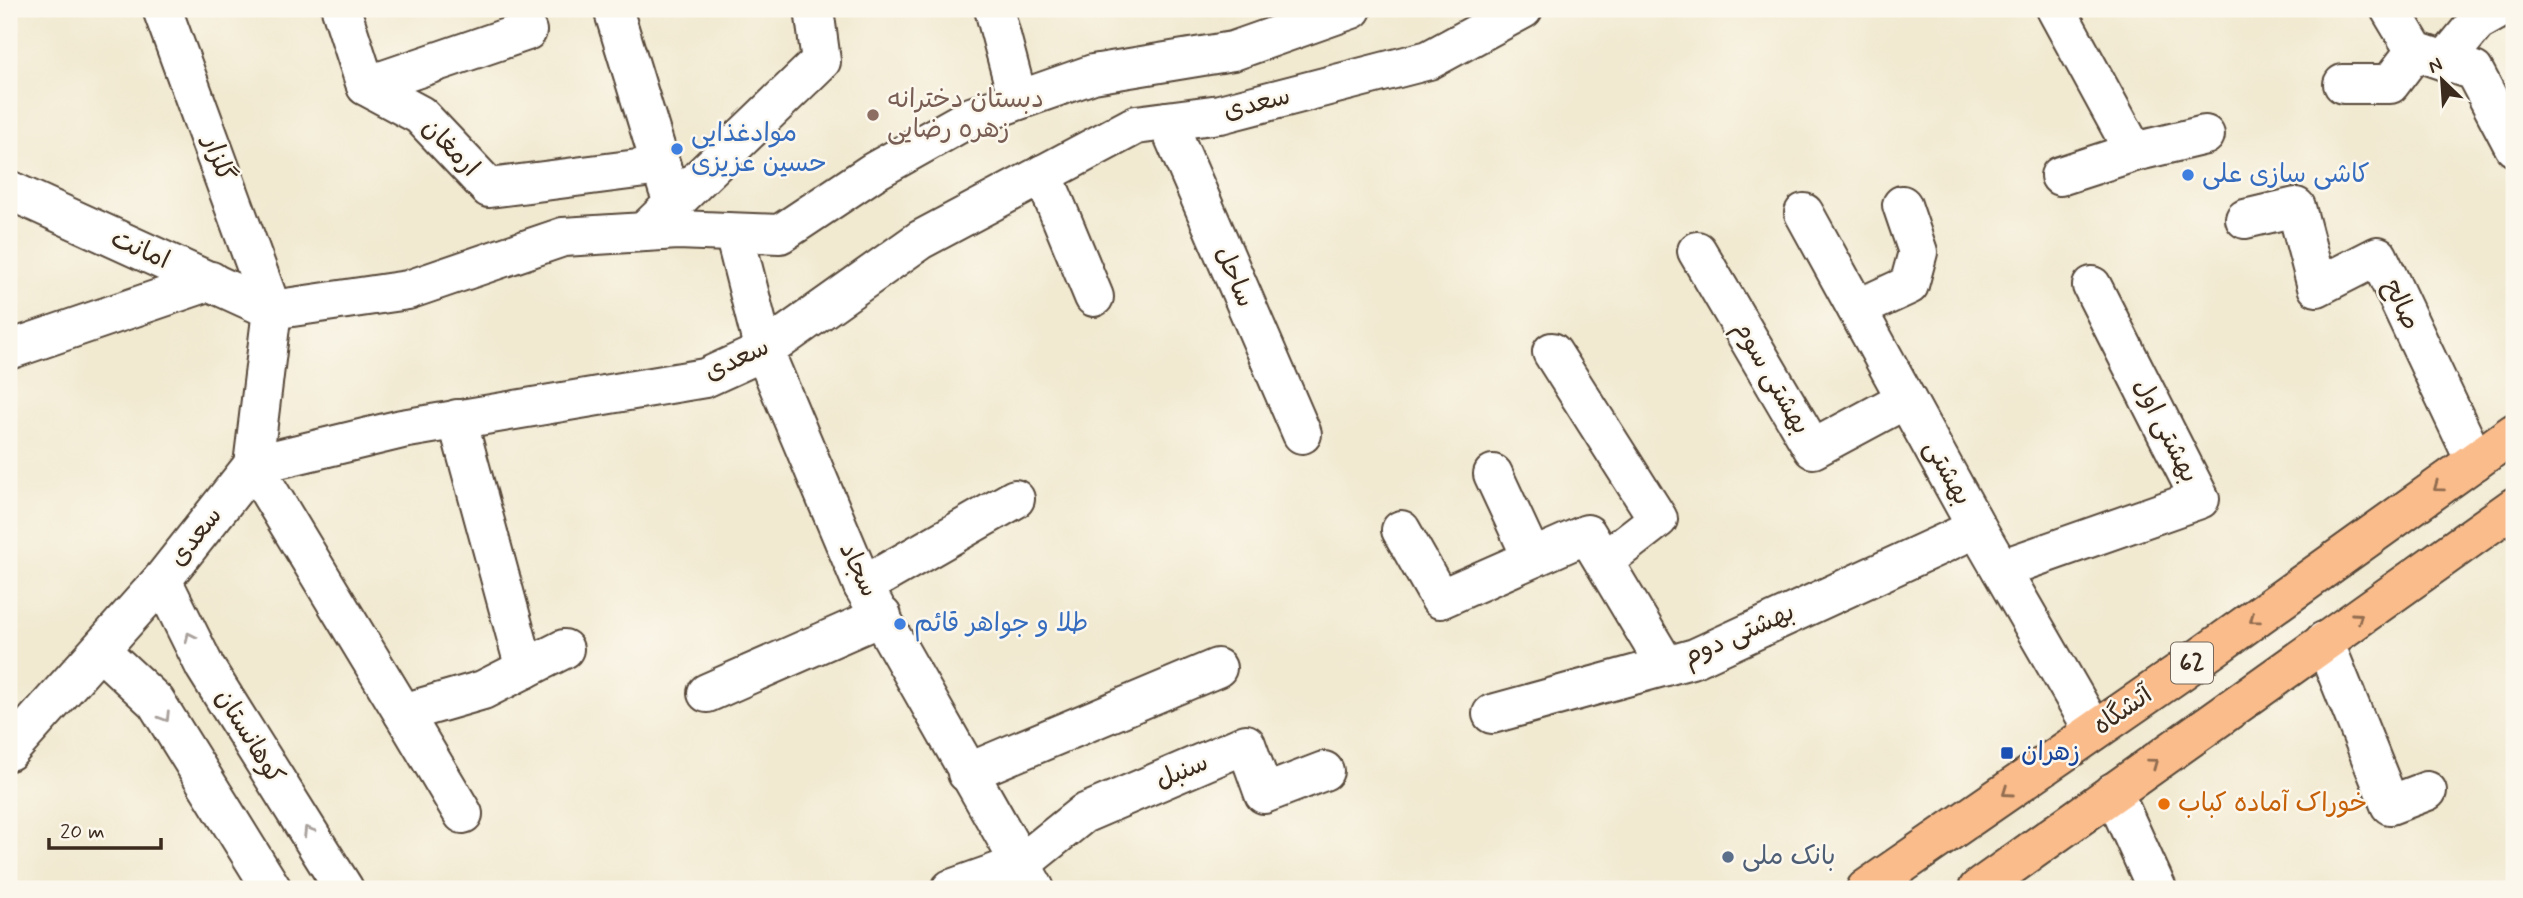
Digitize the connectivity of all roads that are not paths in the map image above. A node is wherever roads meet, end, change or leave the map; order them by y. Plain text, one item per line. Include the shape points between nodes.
1 (162, 9) edge
2 (341, 9) edge
3 (613, 9) edge
4 (814, 9) edge
5 (996, 9) edge
6 (1523, 9) edge
7 (2056, 9) edge
8 (2390, 9) edge
9 (2500, 9) edge
10 (1337, 11) edge
11 (527, 31) dead end
12 (2430, 56) junction
13 (2343, 84) dead end
14 (366, 86) junction
15 (1017, 100) junction
16 (1167, 121) junction
17 (2205, 135) dead end
18 (2514, 147) edge
19 (2134, 152) junction
20 (661, 166) junction
21 (1043, 174) junction
22 (2060, 176) dead end
23 (9, 190) edge
24 (673, 204) junction
25 (1902, 205) dead end
26 (1804, 213) dead end
27 (2245, 219) dead end
28 (644, 232) junction
29 (734, 233) junction
30 (1697, 251) dead end
31 (211, 281) junction
32 (2092, 286) dead end
33 (1094, 297) dead end
34 (1857, 309) junction
35 (272, 310) junction
36 (9, 350) edge
37 (764, 351) junction
38 (1552, 352) dead end
39 (1906, 399) junction
40 (457, 419) junction
41 (2514, 433) edge
42 (1301, 434) dead end
43 (2474, 461) junction
44 (253, 465) junction
45 (1493, 474) dead end
46 (1015, 499) dead end
47 (2514, 507) edge
48 (1977, 528) junction
49 (1401, 530) dead end
50 (1532, 558) junction
51 (1604, 561) junction
52 (2001, 569) junction
53 (162, 580) junction
54 (872, 601) junction
55 (2324, 641) junction
56 (564, 649) dead end
57 (101, 651) junction
58 (1666, 666) junction
59 (525, 668) junction
60 (1217, 668) dead end
61 (707, 693) dead end
62 (402, 713) junction
63 (1492, 714) dead end
64 (2094, 731) junction
65 (9, 751) edge
66 (1324, 771) dead end
67 (967, 773) junction
68 (2427, 791) dead end
69 (2113, 792) junction
70 (463, 814) dead end
71 (1028, 877) edge
72 (272, 889) edge
73 (344, 889) edge
74 (951, 889) edge
75 (1866, 889) edge
76 (1978, 889) edge
77 (2157, 889) edge

1 - 35 street, گلزار
2 - 14 street
3 - 20 street
4 - 24 street via 821,61
5 - 15 street
6 - 16 street, سعدی via 1429,60 1220,114
7 - 19 street
8 - 12 street
9 - 12 street
10 - 15 street via 1233,51 1093,74
11 - 14 street
12 - 13 street via 2390,84
12 - 18 street via 2473,71
14 - 20 street, ارمغان via 420,115 488,188
15 - 29 street via 971,117 873,172 780,234
16 - 21 street, سعدی via 1136,125
16 - 42 street, ساحل
17 - 19 street
19 - 22 street
20 - 24 street
21 - 33 street
21 - 37 street, سعدی via 920,240
23 - 31 street, امانت
24 - 28 street
25 - 34 street via 1917,252 1909,285
26 - 34 street, بهشتی
27 - 43 street, صالح via 2296,207 2317,287 2378,256
28 - 29 street
28 - 35 street via 563,237 408,290
29 - 37 street, سجاد
30 - 39 street, بهشتی سوم via 1813,449
31 - 35 street, امانت
31 - 36 street
32 - 52 street, بهشتی اول via 2200,499
34 - 39 street, بهشتی
35 - 44 street
37 - 40 street, سعدی via 705,378
37 - 54 street, سجاد
38 - 51 street via 1658,519
39 - 48 street, بهشتی
40 - 44 street, سعدی
40 - 59 street
41 - 43 main road, آتشگاه / 62
43 -> 64 main road, آتشگاه / 62
44 - 53 street, سعدی
44 - 62 street
45 - 50 street
46 - 54 street
55 -> 47 main road, 62
48 - 52 street, بهشتی
48 - 58 street, بهشتی دوم via 1695,658
49 - 50 street via 1440,599
50 - 51 street via 1587,534
51 - 58 street
52 - 64 street, بهشتی
53 - 57 street, سعدی
73 -> 53 street, کوهانستان via 205,667
54 - 61 street
54 - 67 street, سجاد
55 - 68 street via 2390,805
69 -> 55 main road, 62
56 - 59 street
57 - 65 street, سعدی
57 -> 72 street via 156,702
58 - 63 street, بهشتی دوم
59 - 62 street via 483,690
60 - 67 street
62 - 70 street
64 -> 75 main road, آتشگاه / 62
66 - 71 street, سنبل via 1264,794 1246,744 1083,814
67 - 71 street, سجاد
69 - 76 main road, 62
69 - 77 street
71 - 74 street

